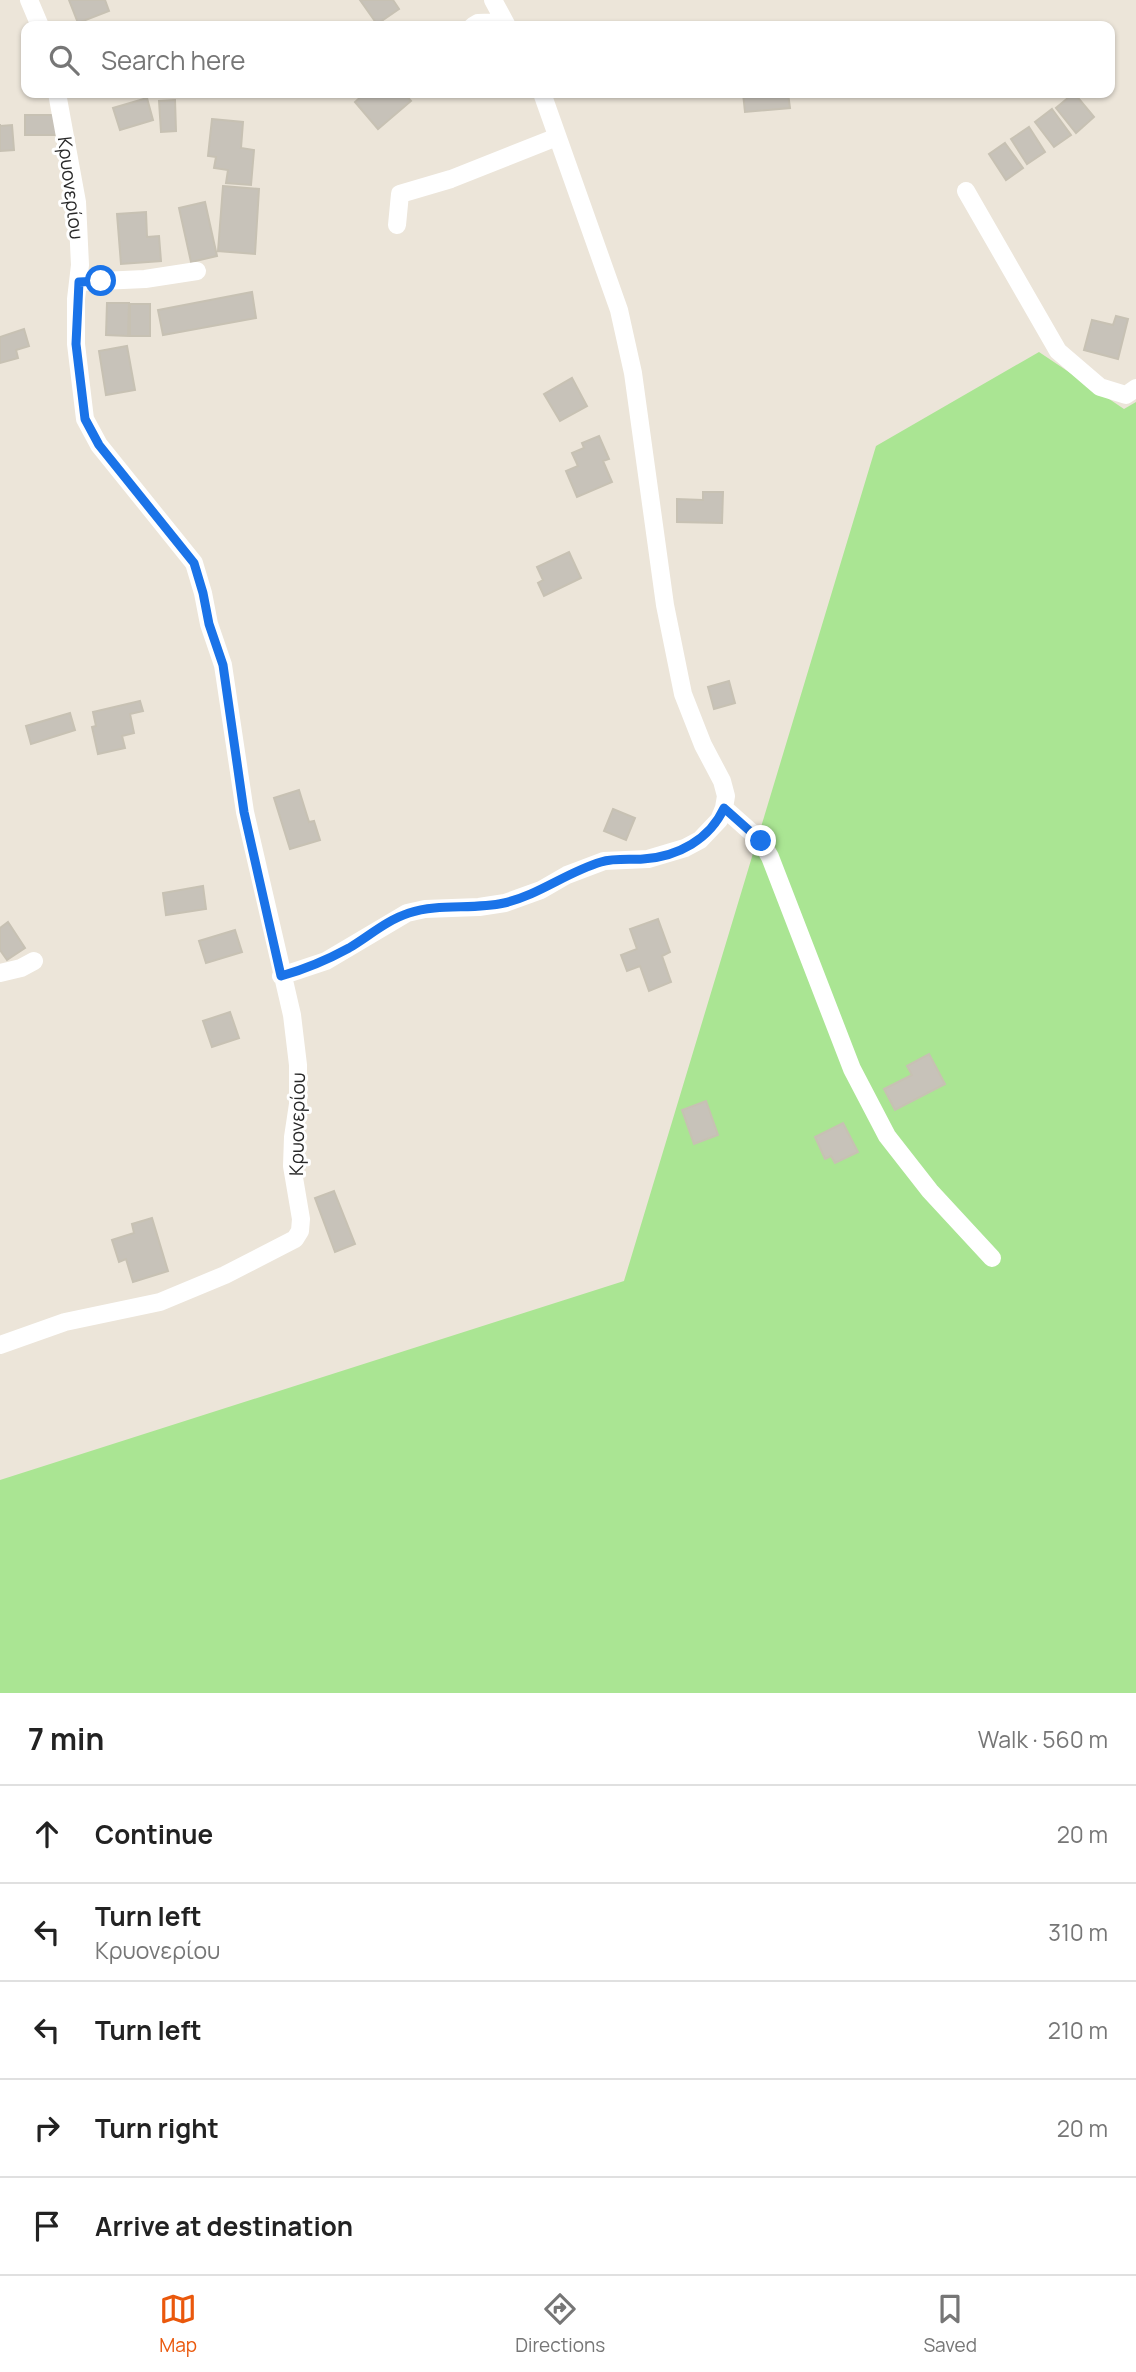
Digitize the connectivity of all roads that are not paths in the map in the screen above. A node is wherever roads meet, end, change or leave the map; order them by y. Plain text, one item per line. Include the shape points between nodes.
1 (29, 0) edge
2 (493, 0) edge
3 (38, 21) edge
4 (504, 21) edge
5 (58, 98) edge
6 (544, 98) edge
7 (556, 137) junction
8 (966, 191) dead end
9 (397, 225) dead end
10 (197, 271) dead end
11 (79, 282) junction
12 (1136, 388) edge
13 (724, 808) junction
14 (34, 961) dead end
15 (0, 973) edge
16 (281, 976) junction
17 (992, 1258) dead end
18 (0, 1345) edge

1 - 3 street
2 - 4 street
5 - 11 street, Κρυονερίου via 76,202
6 - 7 street
7 - 9 street via 400,194
7 - 13 street via 619,310 683,694 722,781
8 - 12 street via 1059,351 1100,387 1126,395
10 - 11 street
11 - 16 street, Κρυονερίου via 76,344 85,419 99,445 194,563 223,665 244,812
13 - 16 street via 700,841 684,848 648,859 604,861 505,903 407,913 326,961
13 - 17 street via 761,841 770,857 847,1058 887,1136
14 - 15 street
16 - 18 street, Κρυονερίου via 298,1065 292,1166 300,1231 295,1240 160,1302 65,1322

